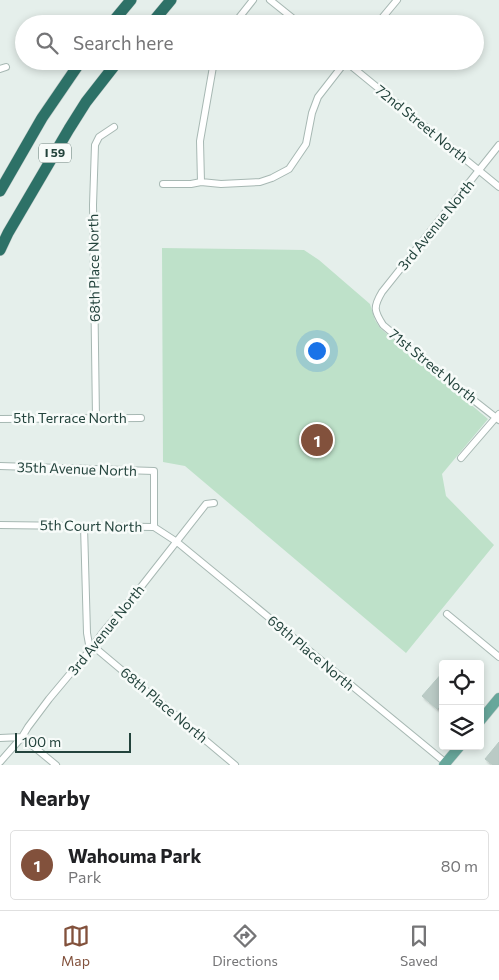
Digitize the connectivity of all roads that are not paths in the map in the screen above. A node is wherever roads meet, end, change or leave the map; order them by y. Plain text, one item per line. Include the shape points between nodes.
1 (131, 0) edge
2 (171, 0) edge
3 (254, 0) edge
4 (270, 0) edge
5 (397, 0) edge
6 (118, 15) edge
7 (158, 15) edge
8 (242, 15) edge
9 (289, 15) edge
10 (384, 15) edge
11 (75, 70) edge
12 (111, 70) edge
13 (212, 70) edge
14 (339, 70) edge
15 (357, 70) edge
16 (114, 127) dead end
17 (499, 145) edge
18 (479, 170) junction
19 (201, 182) junction
20 (163, 184) dead end
21 (499, 187) edge
22 (0, 191) edge
23 (0, 250) edge
24 (376, 306) joint
25 (498, 417) edge
26 (96, 418) junction
27 (141, 418) dead end
28 (0, 419) edge
29 (461, 458) dead end
30 (0, 466) edge
31 (214, 504) dead end
32 (0, 525) edge
33 (84, 526) junction
34 (154, 527) junction
35 (177, 542) junction
36 (447, 614) dead end
37 (92, 648) junction
38 (499, 657) edge
39 (499, 698) edge
40 (484, 716) edge
41 (22, 737) junction
42 (0, 738) edge
43 (457, 750) edge
44 (0, 762) edge
45 (445, 764) edge
46 (56, 765) edge
47 (235, 765) edge

1 - 6 highway
2 - 7 highway
3 - 8 street
4 - 9 street
5 - 10 street
11 - 22 highway, I 59 via 42,118
12 - 23 highway, I 59 via 69,129
13 - 19 street via 200,141
14 - 19 street via 318,97 306,144 289,169 260,182
15 - 18 street, 72nd Street North
16 - 26 street, 68th Place North via 99,137 95,145
17 - 18 street, 3rd Avenue North
18 - 21 street, 72nd Street North
18 - 24 street, 3rd Avenue North via 382,292
19 - 20 street
24 - 25 street, 71st Street North via 376,315 383,326
25 - 29 street
26 - 27 street, 5th Terrace North
26 - 28 street, 5th Terrace North
30 - 34 street, 35th Avenue North via 154,471
31 - 35 street, 3rd Avenue North via 206,504
32 - 33 street, 5th Court North
33 - 34 street, 5th Court North
33 - 37 street via 87,634
34 - 35 street, 5th Court North
35 - 37 street, 3rd Avenue North
35 - 45 street, 69th Place North
36 - 38 street
37 - 41 street, 3rd Avenue North via 49,698
37 - 47 street, 68th Place North
39 - 40 main road
41 - 42 street
41 - 44 street, 3rd Avenue North
41 - 46 street
43 - 45 main road

